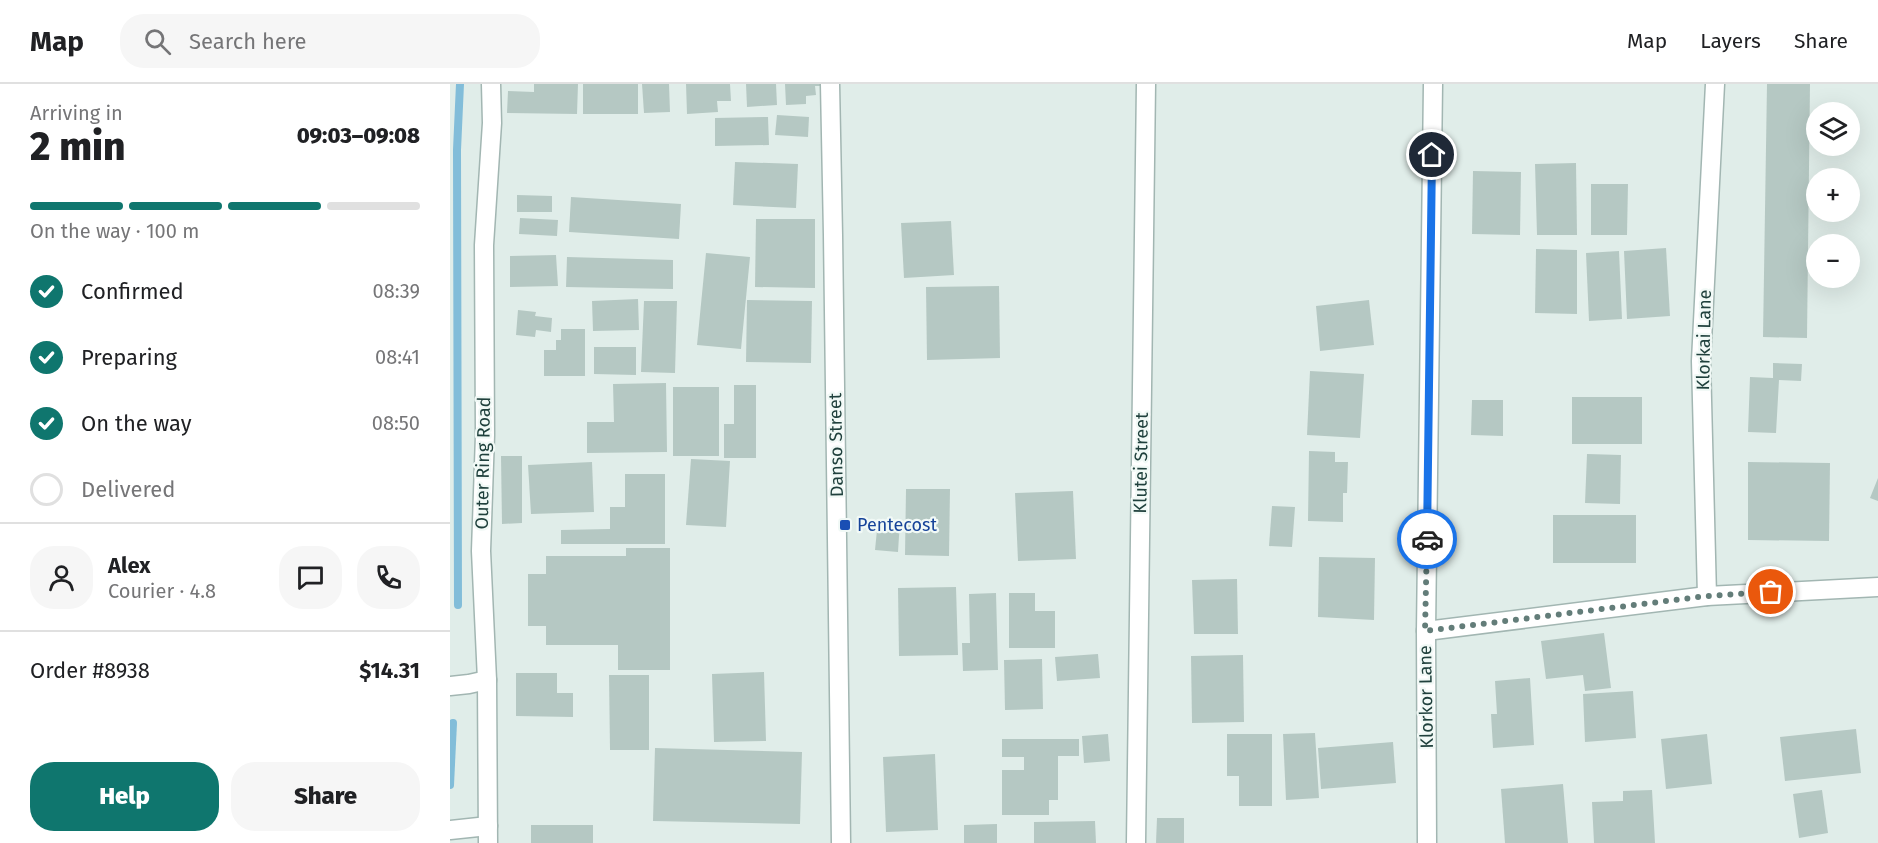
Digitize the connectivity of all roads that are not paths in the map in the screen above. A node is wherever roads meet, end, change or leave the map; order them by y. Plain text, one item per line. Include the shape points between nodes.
1 (491, 84) edge
2 (830, 84) edge
3 (1146, 84) edge
4 (1433, 84) edge
5 (1714, 84) edge
6 (1878, 587) edge
7 (1707, 596) junction
8 (1425, 631) junction
9 (486, 680) junction
10 (450, 686) edge
11 (450, 830) edge
12 (488, 834) edge
13 (841, 843) edge
14 (1136, 843) edge
15 (1427, 843) edge

1 - 9 street, Outer Ring Road via 483,245 485,435 480,551
2 - 13 street, Danso Street
3 - 14 street, Klutei Street
4 - 8 street, Klorkor Lane
5 - 7 street, Klorkai Lane via 1701,361
6 - 7 street
7 - 8 street
8 - 15 street, Klorkor Lane
9 - 10 street
9 - 12 street, Outer Ring Road
11 - 12 street

